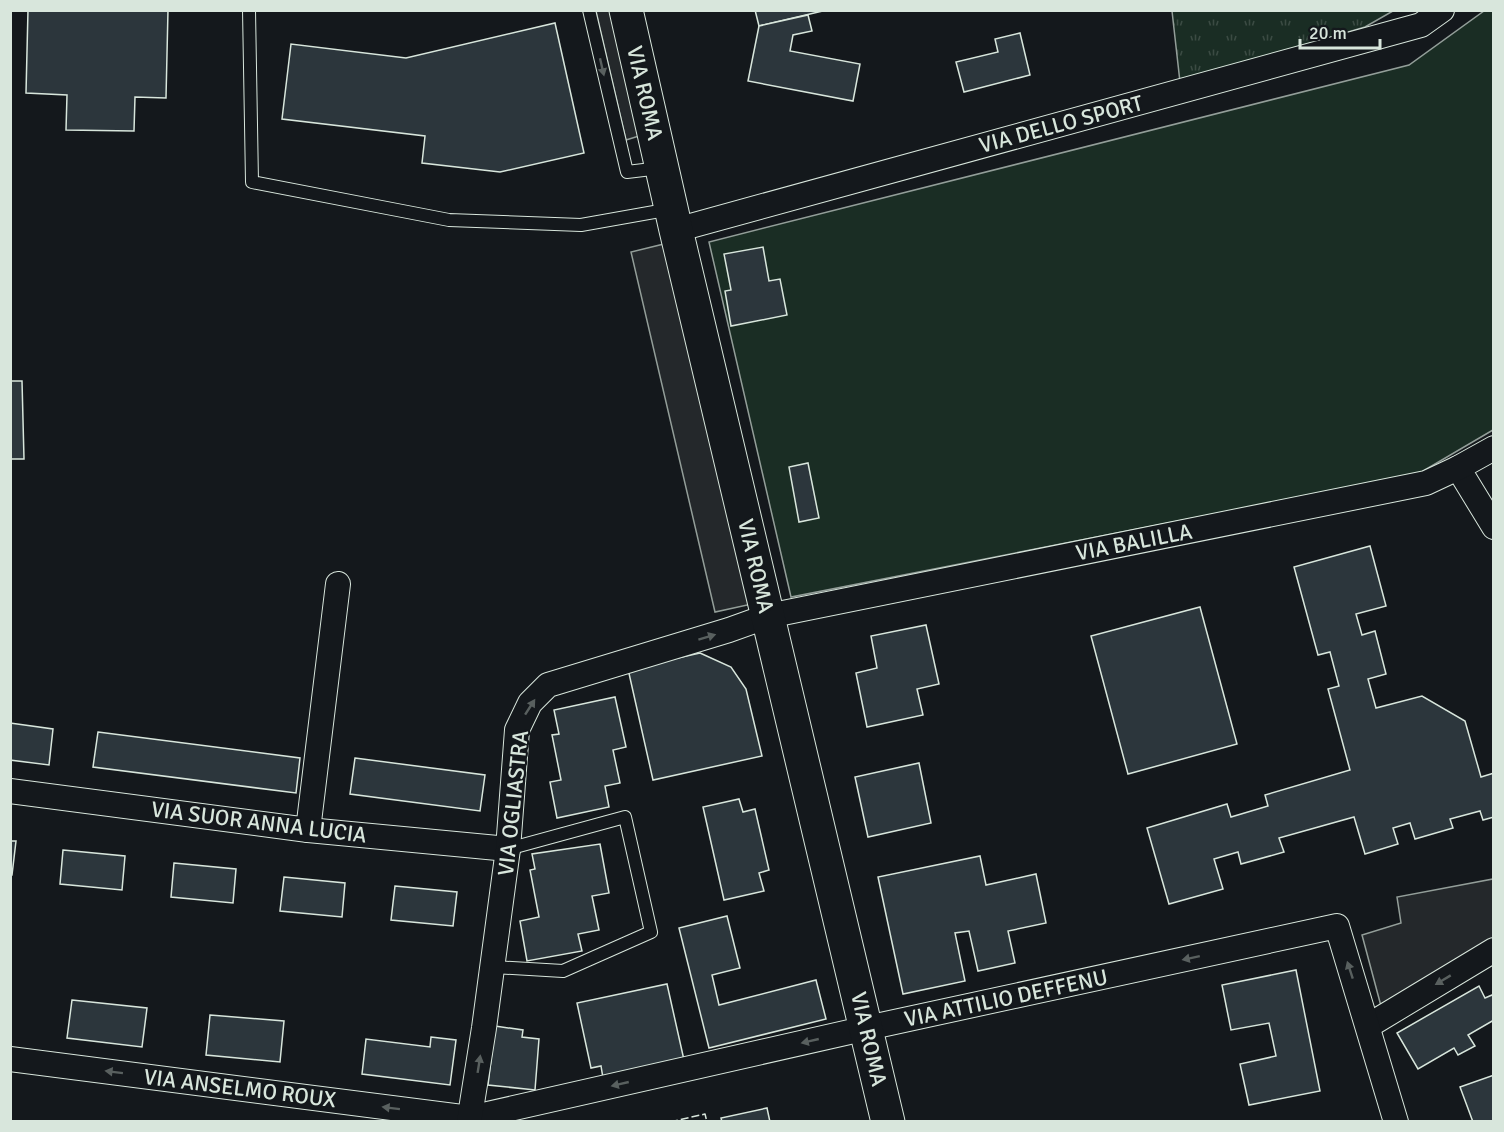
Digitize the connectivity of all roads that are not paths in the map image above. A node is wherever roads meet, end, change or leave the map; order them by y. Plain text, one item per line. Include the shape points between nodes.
1 (249, 10) edge
2 (589, 10) edge
3 (626, 10) edge
4 (1442, 10) edge
5 (662, 167) junction
6 (673, 219) junction
7 (1494, 448) edge
8 (1458, 468) junction
9 (1494, 527) edge
10 (338, 584) dead end
11 (768, 616) junction
12 (10, 791) edge
13 (308, 830) junction
14 (508, 849) junction
15 (1494, 950) edge
16 (493, 967) junction
17 (1368, 1026) junction
18 (867, 1028) junction
19 (10, 1059) edge
20 (470, 1120) edge
21 (888, 1122) edge
22 (1396, 1122) edge

1 - 6 lane via 252,182 449,220 581,225
2 -> 5 lane via 627,172
3 - 5 main road, VIA ROMA
4 - 6 street, VIA DELLO SPORT via 1410,28
5 - 6 main road, VIA ROMA
6 - 11 main road, VIA ROMA
7 - 8 street, VIA BALILLA
8 - 9 street
8 - 11 street, VIA BALILLA via 1426,483
10 - 13 street
14 -> 11 street, VIA OGLIASTRA via 517,730 530,703 548,685
11 - 18 main road, VIA ROMA
12 - 13 street, VIA SUOR ANNA LUCIA
13 - 14 street, VIA SUOR ANNA LUCIA
14 - 16 street, VIA OGLIASTRA
14 - 16 lane via 625,817 651,932 563,971
15 -> 17 street
20 -> 16 street, VIA OGLIASTRA
17 -> 18 street, VIA ATTILIO DEFFENU via 1337,926
17 - 22 street
18 -> 20 street, VIA ATTILIO DEFFENU
18 - 21 main road, VIA ROMA
20 -> 19 street, VIA ANSELMO ROUX

